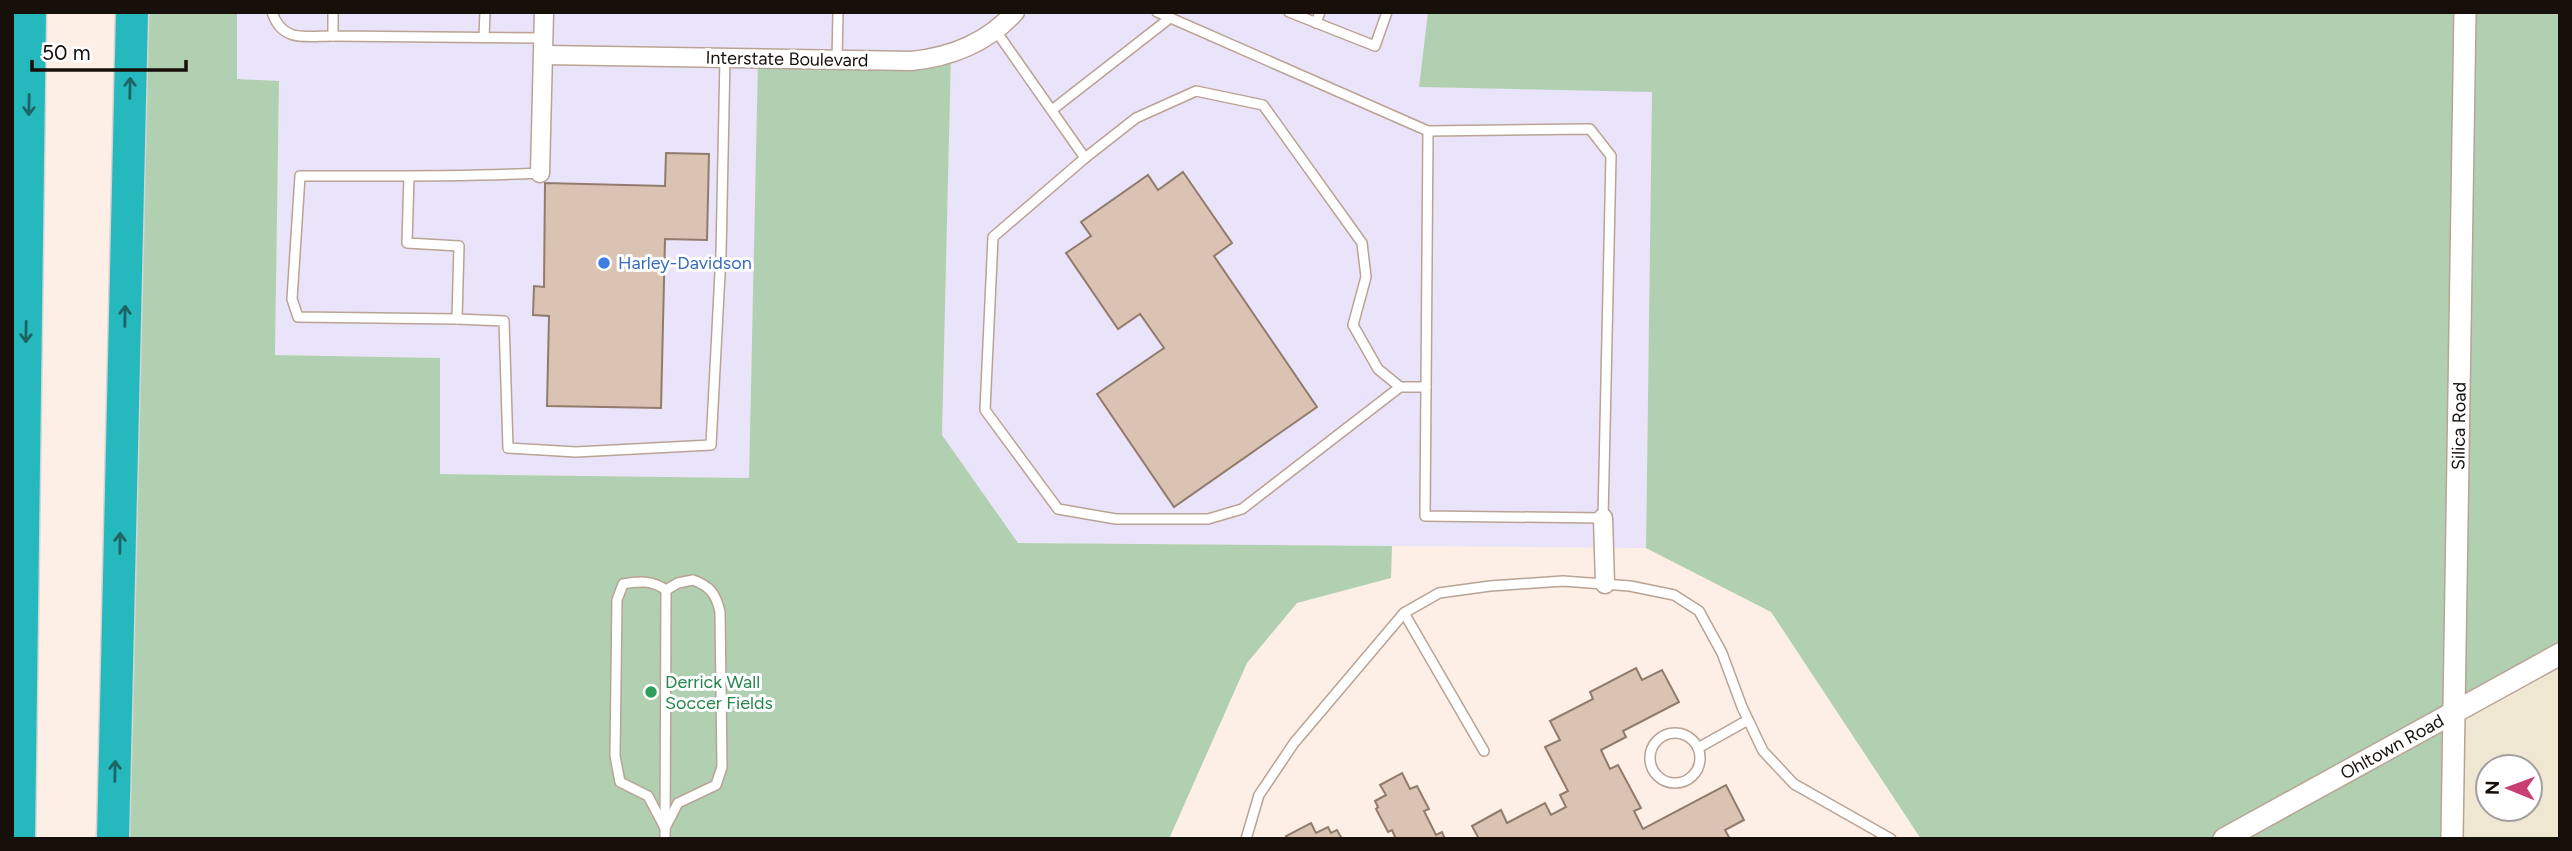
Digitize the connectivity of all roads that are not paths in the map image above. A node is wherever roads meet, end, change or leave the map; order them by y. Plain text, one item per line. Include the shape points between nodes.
1 (30, 12) edge
2 (132, 12) edge
3 (272, 12) edge
4 (333, 12) edge
5 (485, 12) edge
6 (544, 12) edge
7 (838, 12) edge
8 (1015, 12) edge
9 (1157, 12) edge
10 (1289, 12) edge
11 (1320, 12) edge
12 (1387, 12) edge
13 (2465, 12) edge
14 (1170, 18) junction
15 (1316, 23) junction
16 (996, 31) junction
17 (333, 36) junction
18 (484, 37) junction
19 (544, 47) junction
20 (725, 58) junction
21 (837, 60) junction
22 (1052, 110) junction
23 (1428, 131) junction
24 (1085, 158) junction
25 (540, 173) joint
26 (409, 176) junction
27 (457, 319) junction
28 (1400, 387) junction
29 (1426, 387) junction
30 (12, 480) edge
31 (1603, 518) junction
32 (23, 558) junction
33 (1605, 584) junction
34 (666, 590) junction
35 (1404, 613) junction
36 (2560, 654) edge
37 (2454, 713) junction
38 (1748, 720) junction
39 (1698, 748) junction
40 (1484, 751) dead end
41 (665, 828) junction
42 (19, 839) edge
43 (113, 839) edge
44 (665, 839) edge
45 (1246, 839) edge
46 (1891, 839) edge
47 (2224, 839) edge
48 (2452, 839) edge

1 -> 32 highway
43 -> 2 highway
3 - 17 lane via 278,26 294,36
4 - 17 lane
5 - 18 lane
6 - 19 street
7 - 21 lane
8 - 16 street, Interstate Boulevard
9 - 14 lane
10 - 15 lane
11 - 15 lane
12 - 15 lane via 1375,46
13 - 37 street, Silica Road
14 - 22 lane
14 - 23 lane
16 - 21 street, Interstate Boulevard via 976,44 933,59
16 - 22 lane
17 - 18 lane
18 - 19 lane
19 - 20 street, Interstate Boulevard
19 - 25 street
20 - 21 street, Interstate Boulevard
20 - 27 lane via 711,444 576,452 508,448 504,321
22 - 24 lane
23 - 29 lane
23 - 31 lane via 1590,129 1611,156
24 - 28 lane via 1136,118 1196,91 1263,105 1362,243 1366,277 1353,325 1378,369
24 - 28 lane via 993,237 985,410 1058,509 1116,520 1208,519 1242,509
25 - 26 lane
26 - 27 lane via 407,243 459,246
26 - 27 lane via 300,176 292,299 298,317
28 - 29 lane
29 - 31 lane via 1425,516
30 - 32 highway
31 - 33 street
32 - 42 highway
33 - 35 lane via 1563,581 1477,587 1439,593
33 - 38 lane via 1674,595 1699,611 1722,653
34 - 41 lane
34 - 41 lane via 656,583 623,584 617,600 615,755 621,782 648,796
34 - 41 lane via 693,580 717,596 722,767 716,785 678,803
35 - 40 lane
35 - 45 lane via 1294,743 1259,795
36 - 37 street, Ohltown Road
37 - 47 street, Ohltown Road
37 - 48 street, Silica Road
38 - 39 lane
38 - 46 lane via 1763,751 1794,784
39 - 39 lane via 1689,737 1670,733 1654,744 1650,763 1661,779 1680,783 1696,772
41 - 44 lane

